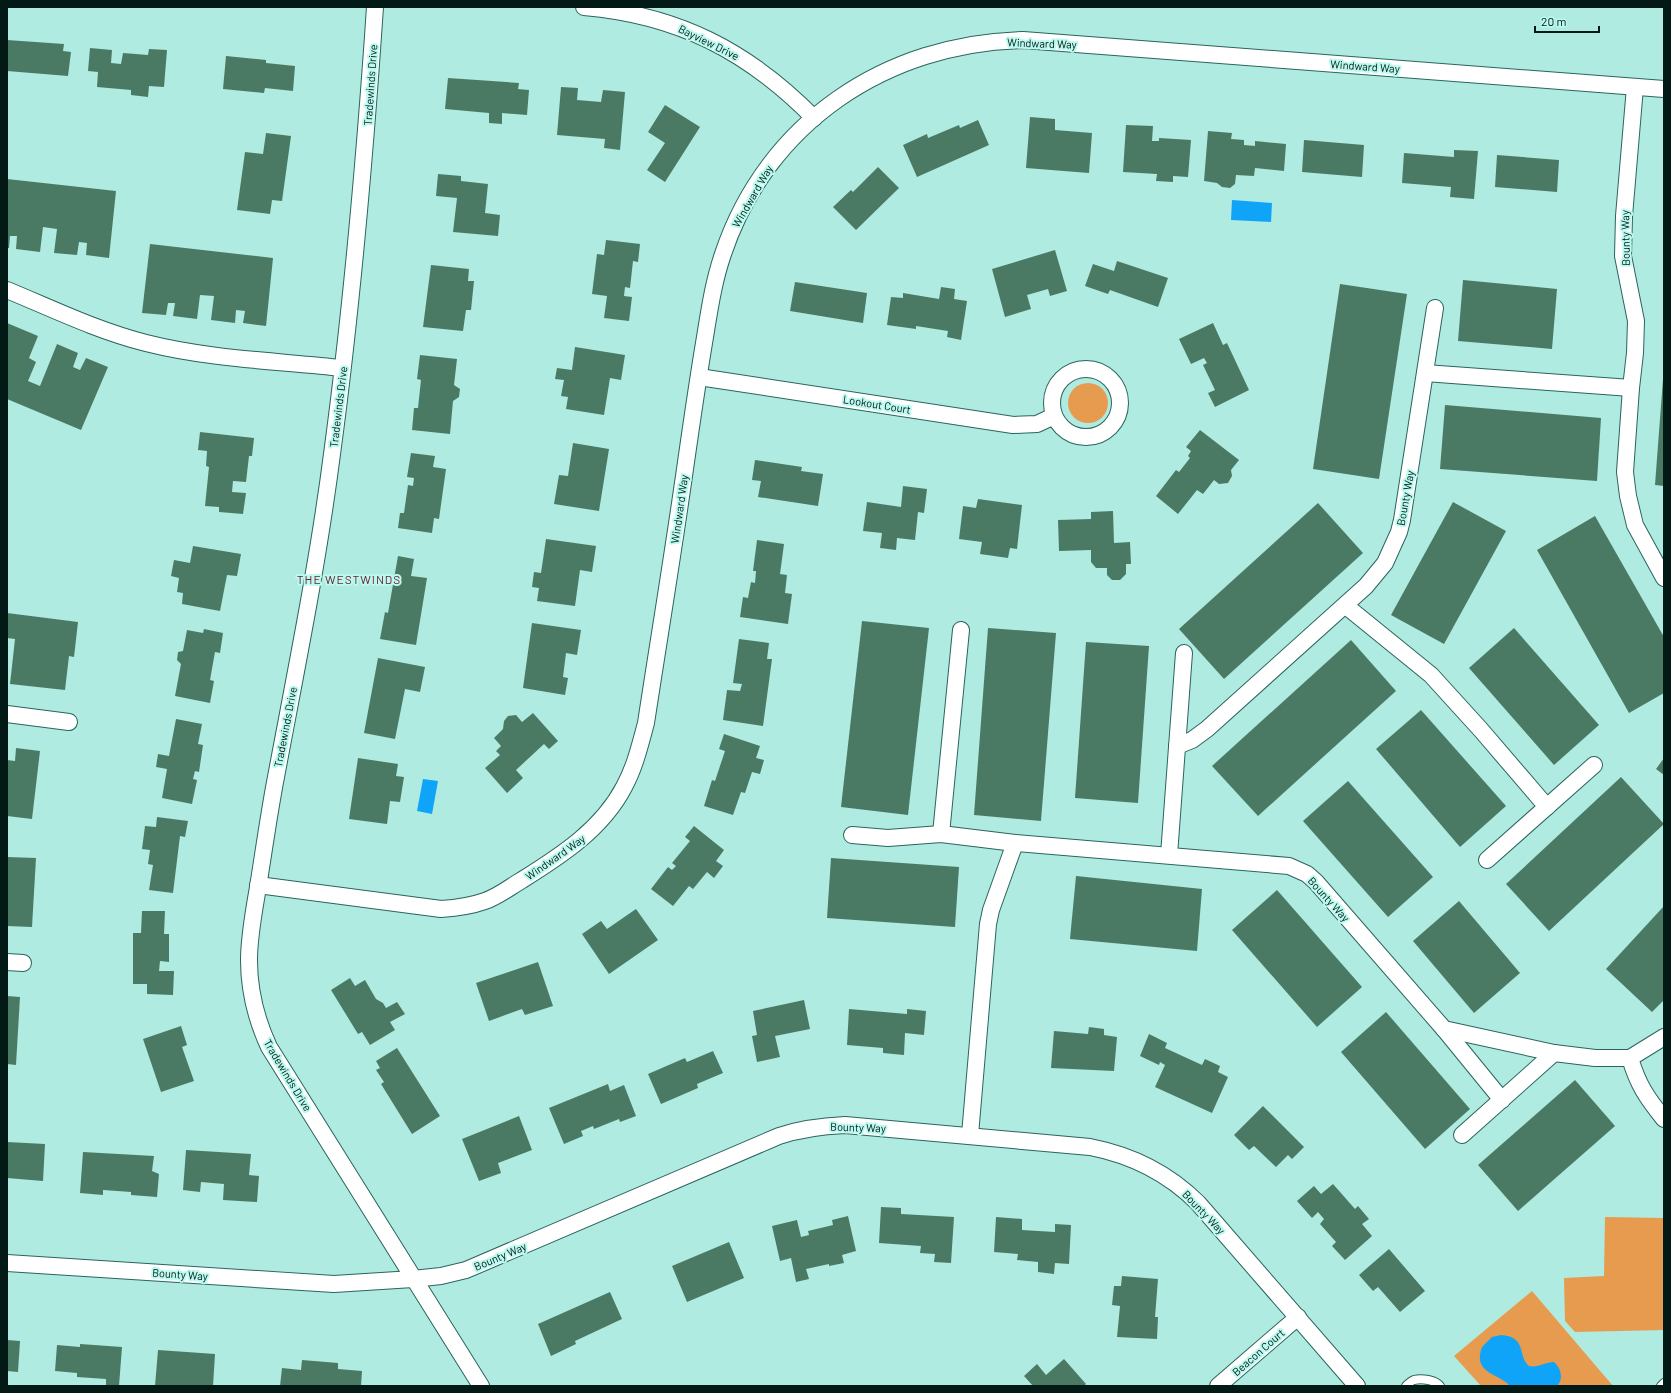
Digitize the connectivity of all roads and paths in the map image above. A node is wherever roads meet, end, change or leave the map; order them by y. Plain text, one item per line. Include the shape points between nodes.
1 (375, 7) edge
2 (584, 7) edge
3 (1635, 87) junction
4 (1664, 89) edge
5 (814, 118) junction
6 (7, 290) edge
7 (1435, 308) dead end
8 (342, 368) junction
9 (1425, 373) junction
10 (699, 377) junction
11 (1631, 388) junction
12 (1054, 416) junction
13 (1664, 578) edge
14 (1346, 606) junction
15 (961, 630) dead end
16 (1184, 653) dead end
17 (7, 714) edge
18 (69, 722) dead end
19 (1177, 746) junction
20 (1594, 765) dead end
21 (1547, 807) junction
22 (941, 834) junction
23 (852, 835) dead end
24 (1015, 843) junction
25 (1169, 855) junction
26 (1487, 860) dead end
27 (258, 885) junction
28 (7, 962) edge
29 (23, 963) dead end
30 (1444, 1029) junction
31 (1664, 1038) edge
32 (1554, 1053) junction
33 (1630, 1058) junction
34 (1502, 1100) junction
35 (1664, 1119) edge
36 (1462, 1135) dead end
37 (970, 1136) junction
38 (7, 1263) edge
39 (414, 1280) junction
40 (1298, 1317) junction
41 (1664, 1383) edge
42 (481, 1386) edge
43 (1218, 1386) edge
44 (1357, 1386) edge
45 (1406, 1386) edge
46 (1440, 1386) edge
47 (1661, 1386) edge

1 - 8 street, Tradewinds Drive via 359,218
2 - 5 street, Bayview Drive via 618,10 648,17 695,33 721,46 771,78
3 - 4 street, Windward Way
3 - 5 street, Windward Way via 1017,40 963,46 910,60 861,84
3 - 11 street, Bounty Way via 1623,256 1636,321
5 - 10 street, Windward Way via 775,157 733,228 716,280
6 - 8 street via 98,329 148,344 219,355
7 - 9 street, Bounty Way
8 - 27 street, Tradewinds Drive via 319,550 268,817
9 - 11 street
9 - 14 street, Bounty Way via 1399,532 1382,568
10 - 12 street, Lookout Court via 1013,425 1037,424
10 - 27 street, Windward Way via 646,723 632,770 611,808 578,842 502,892 487,900 460,908 441,909
11 - 13 street, Bounty Way via 1625,472 1628,496 1635,525
12 - 12 street via 1060,426 1069,433 1083,437 1098,436 1107,430 1120,410 1118,391 1114,382 1098,370 1088,368 1066,375 1052,393 1051,405
14 - 19 street, Bounty Way via 1207,729 1192,740
14 - 21 street via 1431,675
15 - 22 street
16 - 19 street
17 - 18 street
19 - 25 street
20 - 21 street
21 - 26 street
22 - 23 street, Bounty Way via 888,838
22 - 24 street, Bounty Way
24 - 25 street, Bounty Way
24 - 37 street via 988,924
25 - 30 street, Bounty Way via 1289,866 1307,874
27 - 39 street, Tradewinds Drive via 249,958 253,1003 263,1033 269,1047
28 - 29 street
30 - 32 street
30 - 34 street, Bounty Way
31 - 33 street
32 - 33 street via 1595,1058
32 - 34 street
33 - 35 street via 1636,1078 1647,1098
34 - 36 street
37 - 39 street, Bounty Way via 845,1125 795,1131 778,1136 466,1270
37 - 40 street, Bounty Way via 1090,1147 1138,1161 1168,1178 1194,1199
38 - 39 street, Bounty Way via 334,1284
39 - 42 street, Tradewinds Drive
40 - 43 street, Beacon Court
40 - 44 street, Bounty Way
41 - 47 lane
45 - 46 lane via 1414,1380 1426,1379 1437,1382

